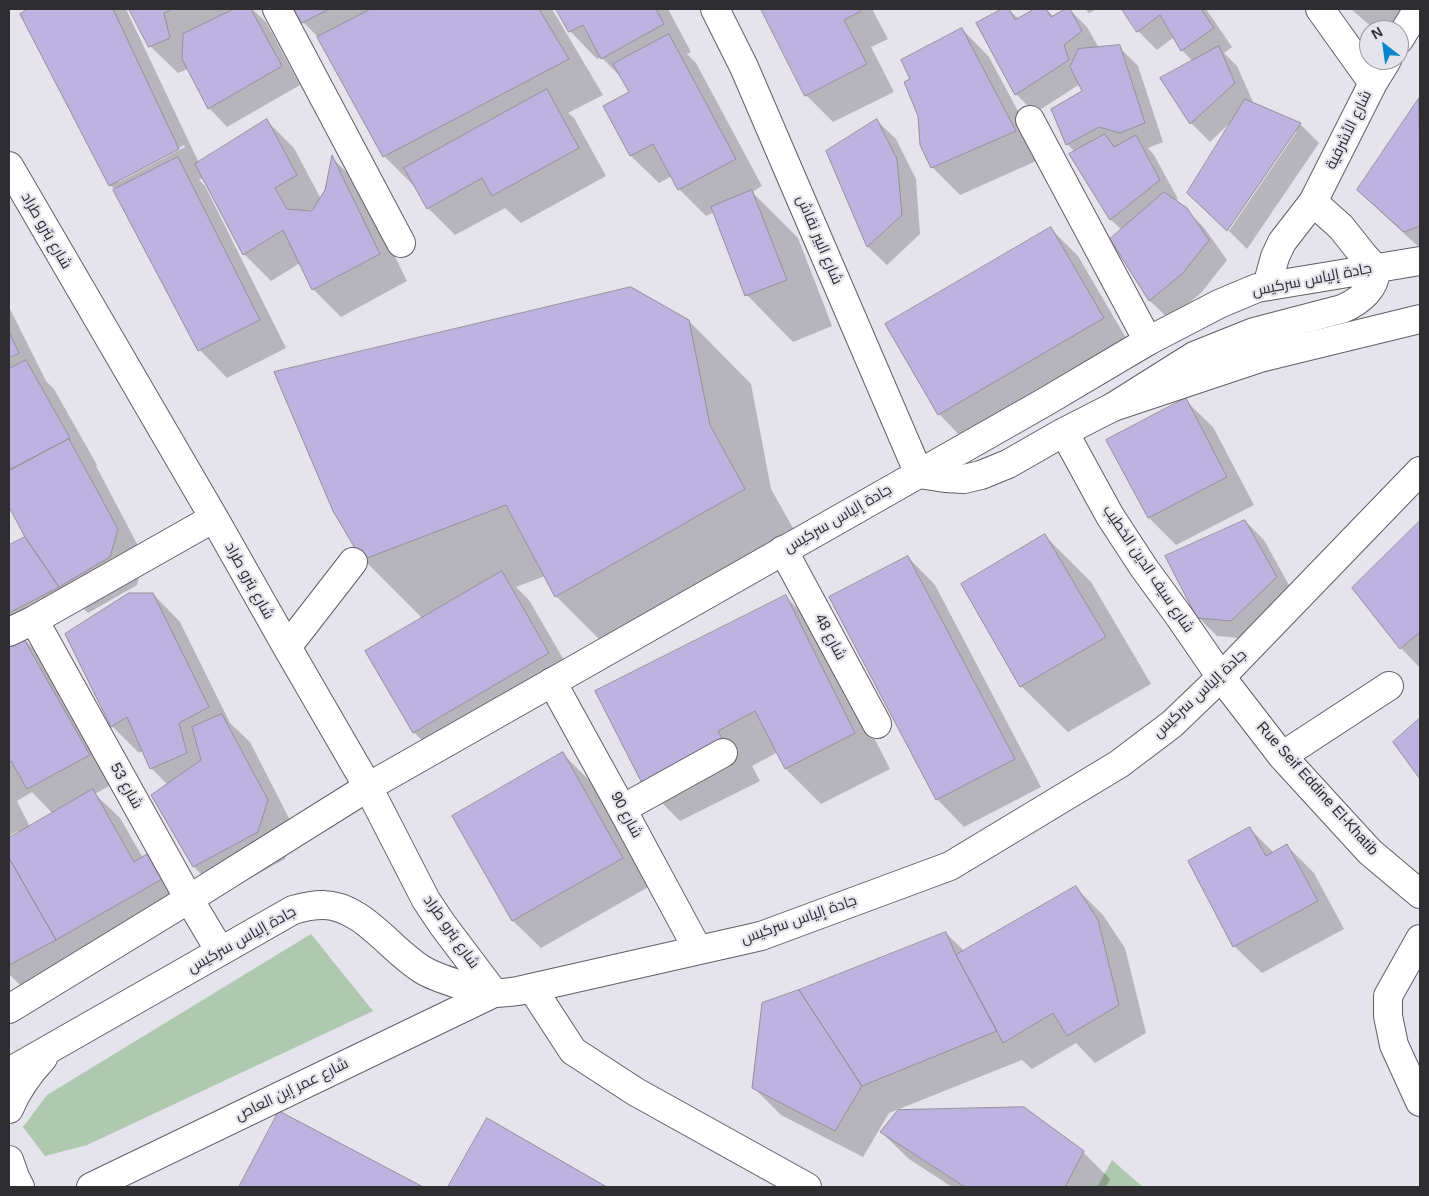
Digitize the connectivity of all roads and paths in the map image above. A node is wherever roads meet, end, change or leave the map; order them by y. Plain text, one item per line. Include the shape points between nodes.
1 (276, 9) edge
2 (715, 9) edge
3 (1320, 9) edge
4 (1418, 9) edge
5 (1409, 24) edge
6 (1381, 70) edge
7 (1373, 83) junction
8 (1030, 120) dead end
9 (9, 166) edge
10 (1314, 202) junction
11 (401, 243) dead end
12 (1420, 260) edge
13 (1375, 268) junction
14 (1267, 286) junction
15 (1420, 319) edge
16 (1148, 341) junction
17 (1113, 407) junction
18 (1064, 432) junction
19 (1420, 471) edge
20 (919, 474) junction
21 (214, 518) junction
22 (783, 550) junction
23 (353, 562) dead end
24 (34, 620) junction
25 (9, 632) edge
26 (287, 647) junction
27 (1221, 677) junction
28 (552, 682) junction
29 (1389, 686) dead end
30 (877, 724) dead end
31 (723, 753) dead end
32 (1282, 756) junction
33 (368, 786) junction
34 (622, 809) junction
35 (1420, 894) edge
36 (189, 899) junction
37 (1420, 939) edge
38 (698, 950) junction
39 (220, 951) junction
40 (532, 988) junction
41 (494, 993) junction
42 (9, 1009) edge
43 (55, 1045) junction
44 (9, 1072) edge
45 (1420, 1102) edge
46 (9, 1108) edge
47 (9, 1160) edge
48 (20, 1187) edge
49 (90, 1187) edge
50 (807, 1187) edge

1 - 11 street
2 - 20 street, شارع البير نقاش via 744,67
3 - 7 street
4 - 5 street
6 - 7 street, شارع الأشرفية
7 - 10 street, شارع الأشرفية
8 - 16 street
9 - 21 street, شارع بترو طراد
10 - 13 street via 1341,227
10 - 14 street, شارع الأشرفية via 1282,242 1274,257
12 - 13 street, جادة إلياس سركيس
13 - 14 street, جادة إلياس سركيس
13 - 17 street via 1374,283 1352,304 1254,332 1194,356
14 - 16 street, جادة إلياس سركيس via 1219,304
15 - 17 street via 1260,358
16 - 20 street, جادة إلياس سركيس
17 - 18 street
18 - 20 street via 1008,464 981,475 964,479
18 - 27 street, شارع سيف الدين الخطيب via 1110,516
19 - 27 street, جادة إلياس سركيس
20 - 22 street, جادة إلياس سركيس
21 - 24 street
21 - 26 street, شارع بترو طراد
22 - 28 street, جادة إلياس سركيس
22 - 30 street, شارع 48
23 - 26 street
24 - 25 street
24 - 36 street, شارع 53
26 - 33 street, شارع بترو طراد
27 - 32 street, Rue Seif Eddine El-Khatib
27 - 38 street, جادة إلياس سركيس via 1172,724 1119,764 950,866 761,936
28 - 33 street, جادة إلياس سركيس
28 - 34 street, شارع 90
29 - 32 street
31 - 34 street
32 - 35 street, Rue Seif Eddine El-Khatib via 1370,852
33 - 36 street, جادة إلياس سركيس
33 - 41 street, شارع بترو طراد via 426,900
34 - 38 street, شارع 90
36 - 39 street, شارع 53
36 - 42 street, جادة إلياس سركيس
37 - 45 street via 1388,996 1388,1016 1394,1045
38 - 40 street, جادة إلياس سركيس
39 - 41 street, جادة إلياس سركيس via 293,910 324,905 354,914 424,972
39 - 43 street, جادة إلياس سركيس
40 - 41 street, جادة إلياس سركيس
40 - 50 street via 573,1051 636,1092
41 - 49 street, شارع عمر إبن العاص
43 - 44 street, جادة إلياس سركيس
43 - 46 street via 33,1069
47 - 48 street

